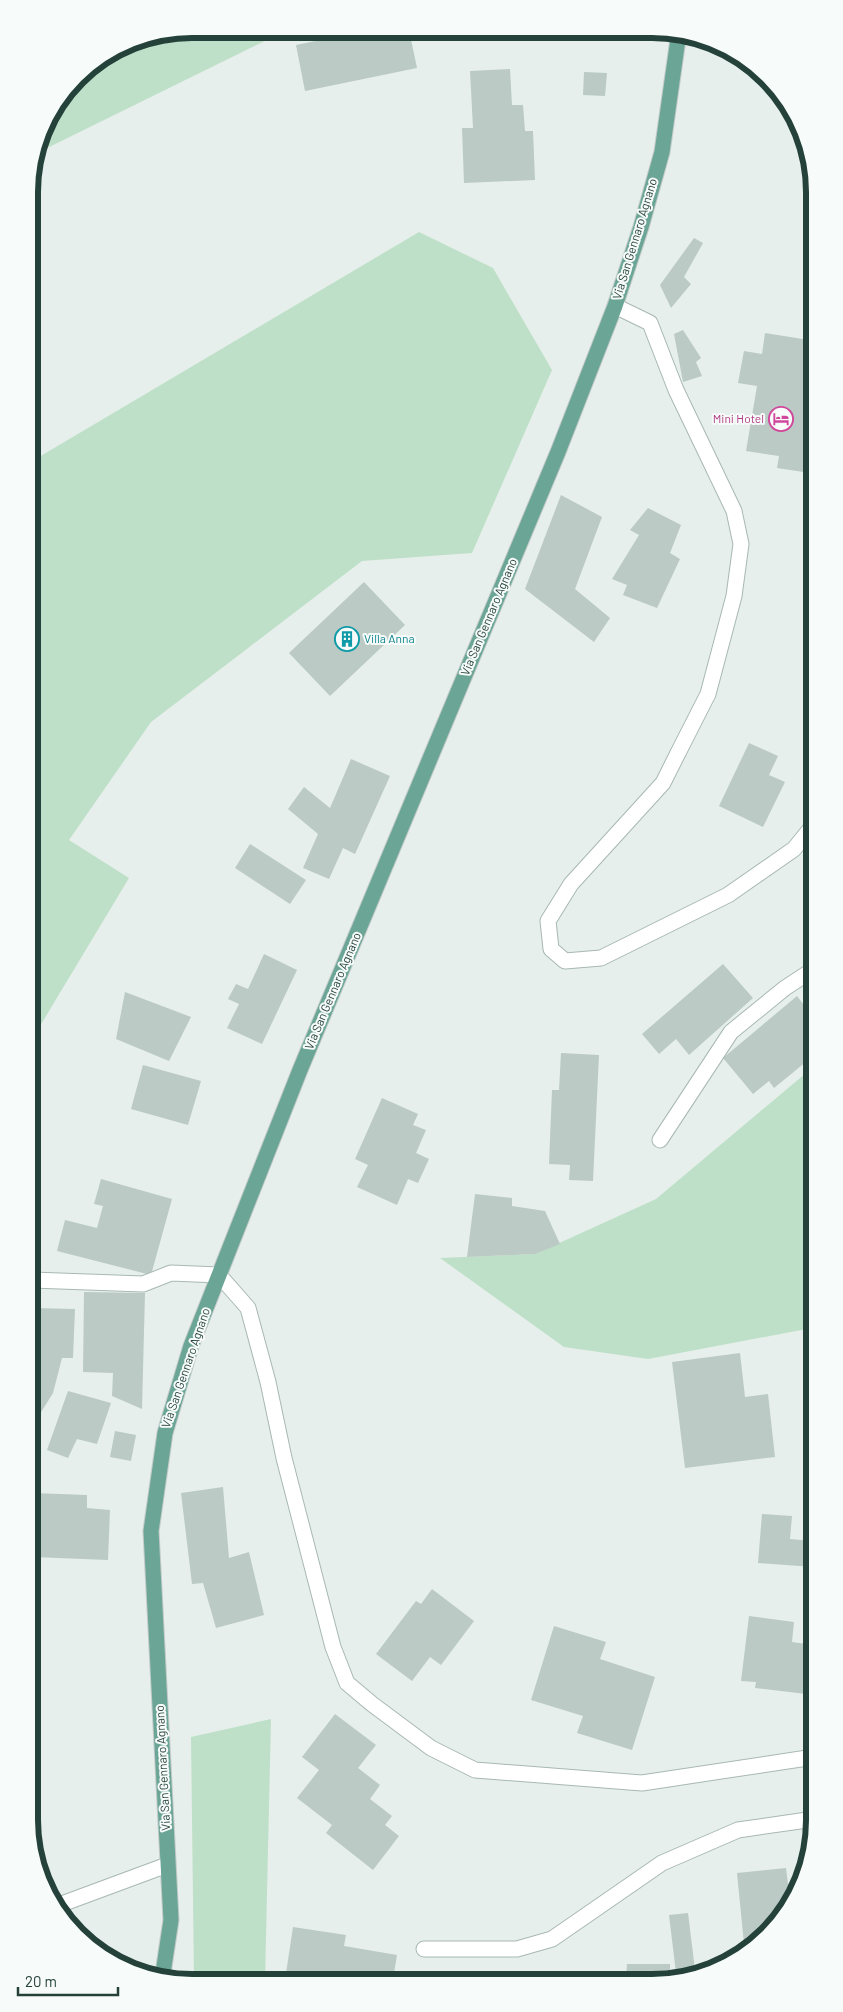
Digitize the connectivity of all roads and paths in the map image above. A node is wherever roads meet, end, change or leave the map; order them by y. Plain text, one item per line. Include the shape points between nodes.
1 (678, 40) edge
2 (615, 306) junction
3 (806, 835) edge
4 (806, 975) edge
5 (660, 1140) dead end
6 (219, 1275) junction
7 (38, 1280) edge
8 (805, 1758) edge
9 (805, 1820) edge
10 (168, 1865) junction
11 (63, 1905) edge
12 (424, 1949) dead end
13 (163, 1972) edge

1 - 2 main road, Via San Gennaro Agnano via 662,152
2 - 3 street via 650,324 676,390 734,510 741,544 734,596 708,694 663,783 571,884 548,921 550,949 565,961 601,958 728,894 794,850
2 - 6 main road, Via San Gennaro Agnano via 554,461 300,1070
4 - 5 street via 732,1032
6 - 7 street via 171,1273 143,1284
6 - 8 street via 248,1308 333,1647 348,1683 372,1704 431,1748 475,1770 642,1783
6 - 10 main road, Via San Gennaro Agnano via 192,1346 165,1433 151,1531
9 - 12 street via 738,1830 662,1863 552,1939 516,1949
10 - 11 street
10 - 13 main road, Via San Gennaro Agnano via 171,1920

